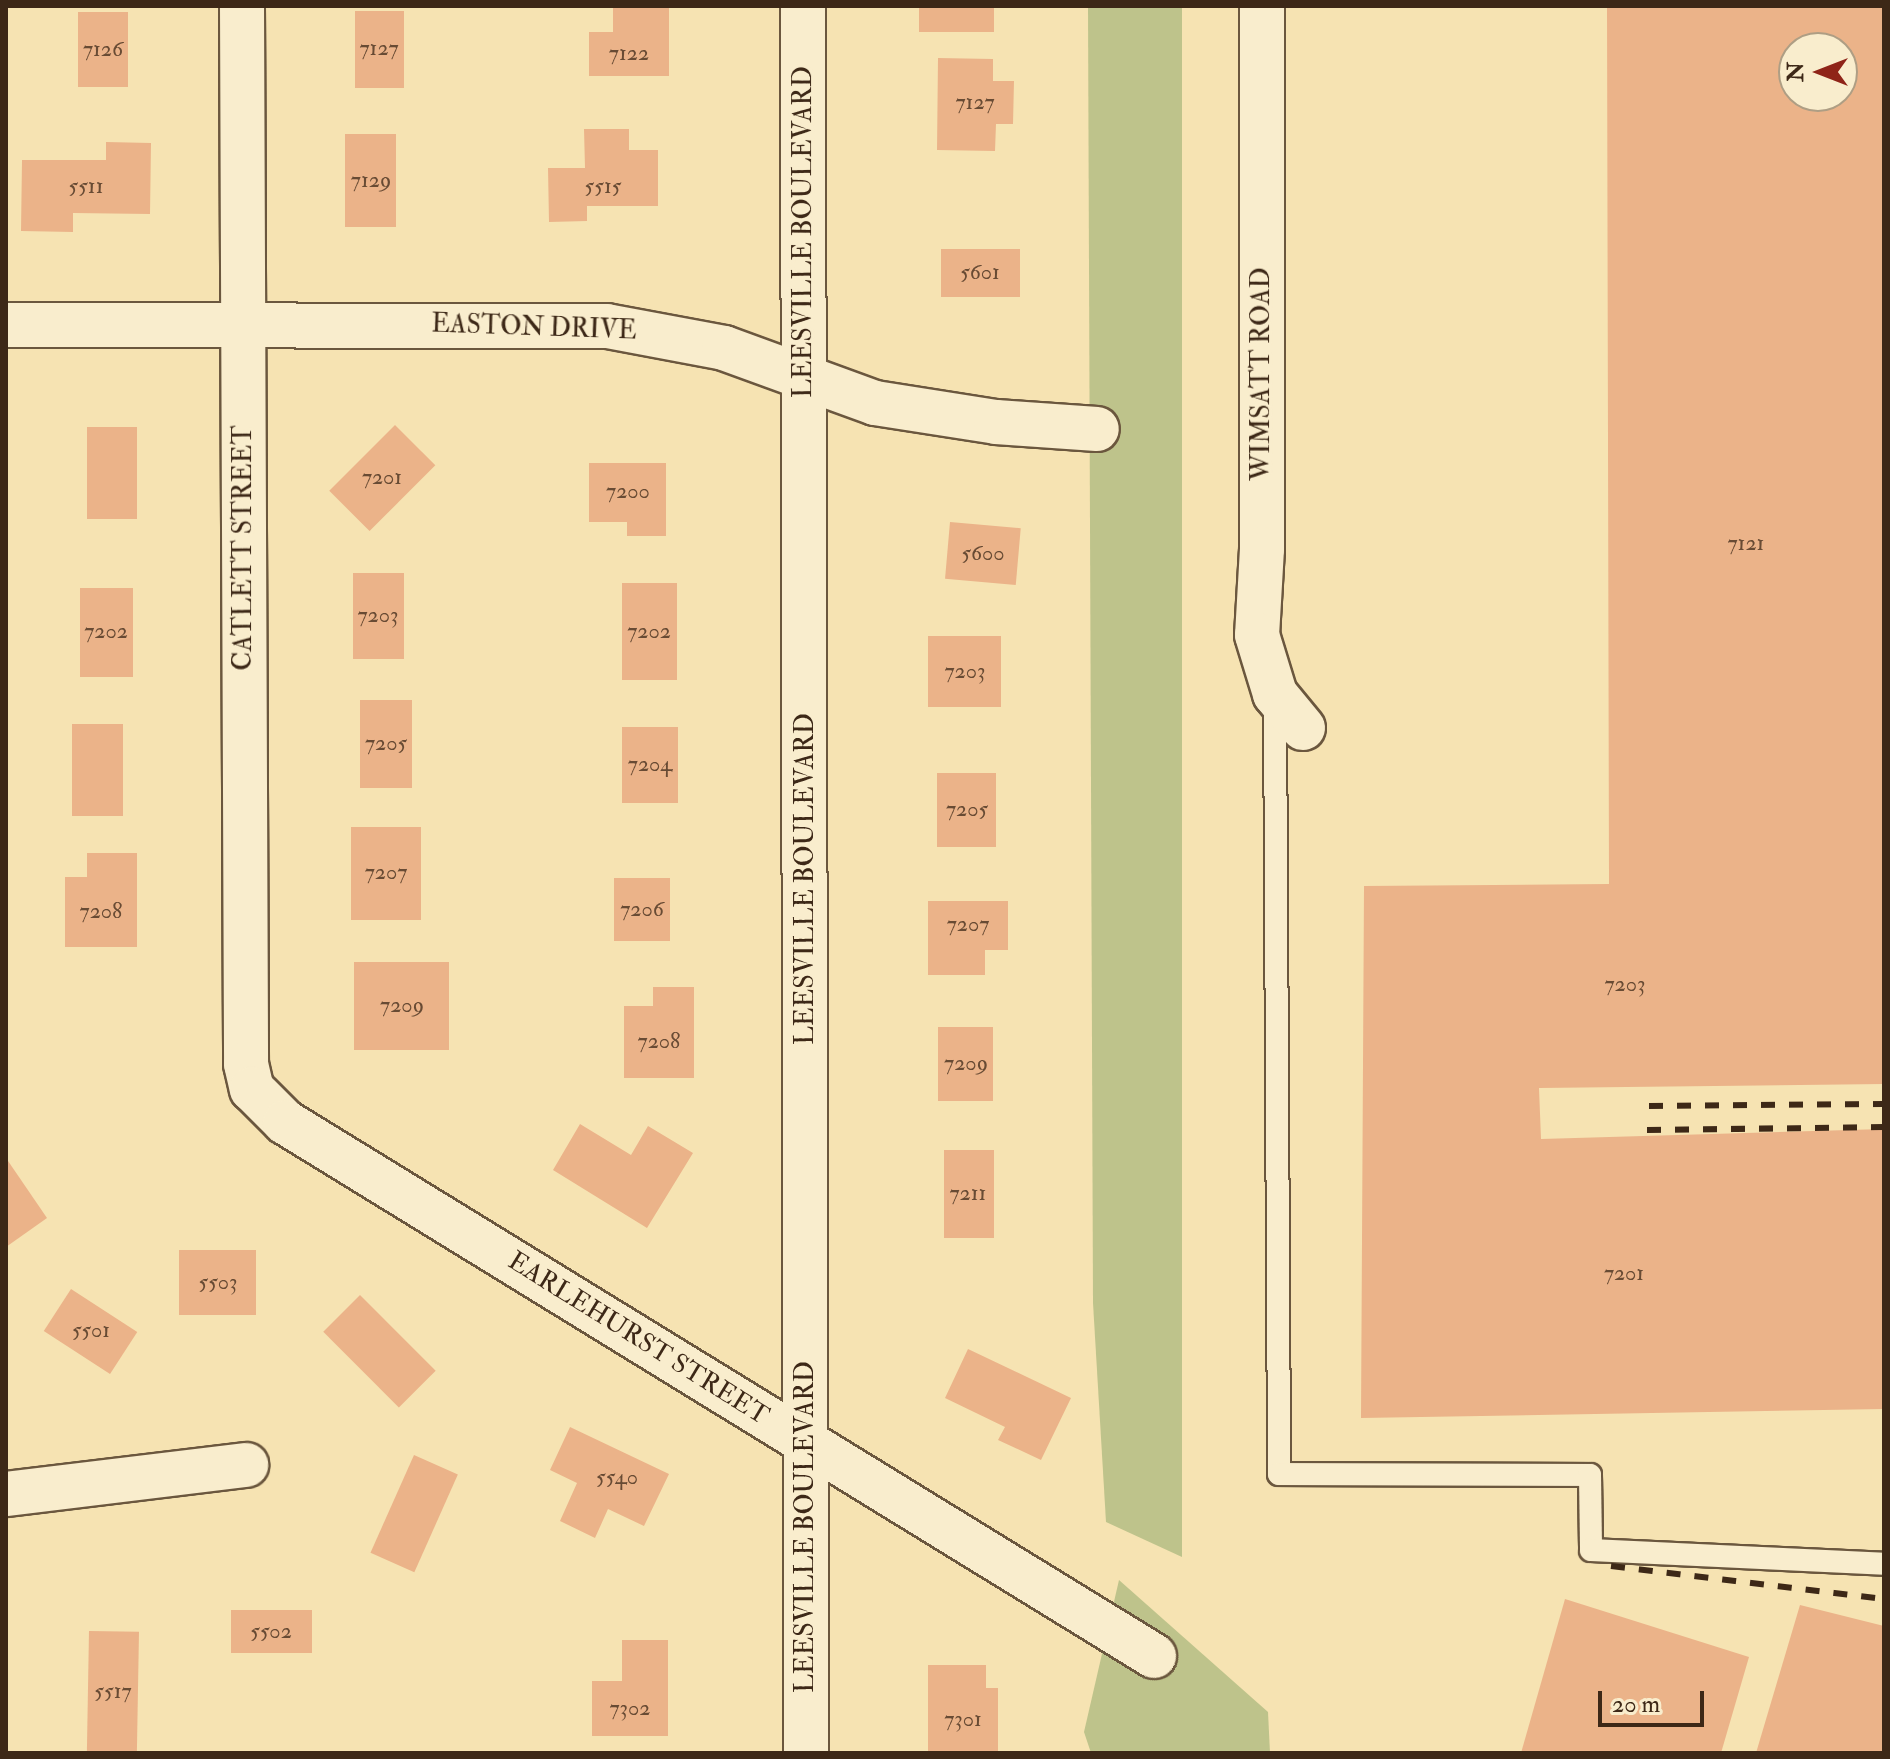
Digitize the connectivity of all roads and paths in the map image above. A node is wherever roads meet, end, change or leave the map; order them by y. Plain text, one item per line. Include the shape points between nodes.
1 (242, 6) edge
2 (803, 6) edge
3 (1262, 6) edge
4 (243, 324) junction
5 (6, 325) edge
6 (805, 378) junction
7 (1097, 429) dead end
8 (1275, 694) junction
9 (1303, 728) dead end
10 (252, 1089) joint
11 (806, 1443) junction
12 (246, 1465) dead end
13 (6, 1494) edge
14 (1884, 1564) edge
15 (1154, 1656) dead end
16 (806, 1753) edge

1 - 4 street, CATLETT STREET
2 - 6 street, LEESVILLE BOULEVARD
3 - 8 street, WIMSATT ROAD via 1262,549 1257,635
4 - 5 street, EASTON DRIVE
4 - 6 street, EASTON DRIVE via 607,326 724,348
4 - 10 street, CATLETT STREET via 246,1048
6 - 7 street, EASTON DRIVE via 875,403 996,422
6 - 11 street, LEESVILLE BOULEVARD
8 - 9 street, WIMSATT ROAD
8 - 14 lane via 1279,1474 1590,1475 1591,1550
10 - 11 street, EARLEHURST STREET via 285,1122
11 - 15 street, EARLEHURST STREET
11 - 16 street, LEESVILLE BOULEVARD
12 - 13 street

